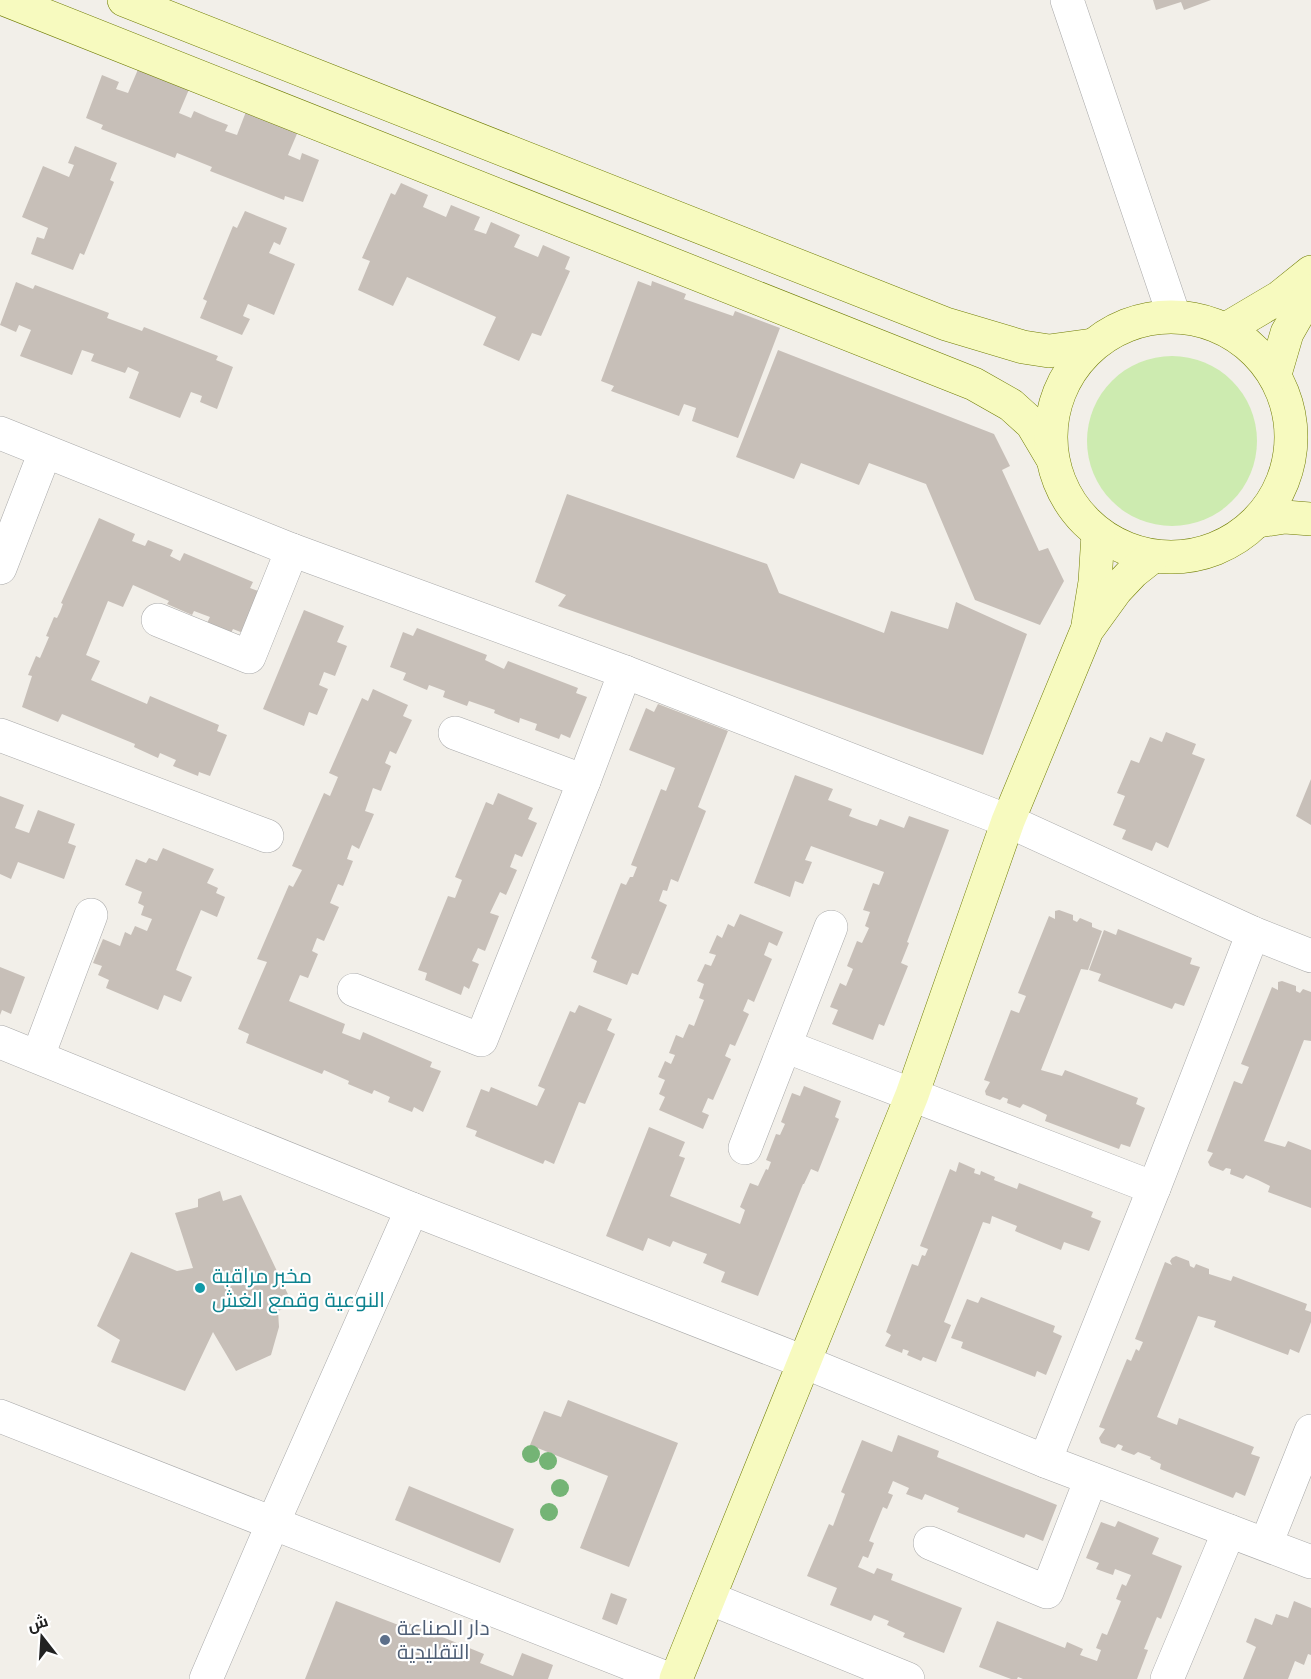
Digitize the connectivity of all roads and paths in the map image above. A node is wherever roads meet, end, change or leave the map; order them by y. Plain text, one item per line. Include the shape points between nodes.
1 (6, 0) edge
2 (124, 0) edge
3 (1067, 0) edge
4 (1311, 272) edge
5 (1311, 291) edge
6 (1174, 316) junction
7 (1226, 329) junction
8 (1093, 345) junction
9 (1275, 374) junction
10 (0, 433) edge
11 (1302, 451) edge
12 (45, 452) junction
13 (1051, 456) junction
14 (1311, 519) edge
15 (1258, 521) junction
16 (1098, 534) junction
17 (292, 549) junction
18 (1152, 557) junction
19 (0, 568) edge
20 (158, 620) dead end
21 (1087, 630) junction
22 (624, 672) junction
23 (455, 733) dead end
24 (0, 735) edge
25 (584, 781) junction
26 (1008, 821) junction
27 (267, 836) dead end
28 (92, 915) dead end
29 (831, 927) dead end
30 (1253, 933) junction
31 (1311, 956) edge
32 (354, 990) dead end
33 (0, 1042) edge
34 (785, 1046) junction
35 (38, 1056) junction
36 (912, 1095) junction
37 (745, 1148) dead end
38 (1154, 1188) junction
39 (412, 1209) junction
40 (804, 1362) junction
41 (0, 1416) edge
42 (1311, 1431) edge
43 (1045, 1461) junction
44 (1091, 1479) junction
45 (273, 1523) junction
46 (1272, 1528) dead end
47 (1229, 1531) junction
48 (930, 1543) dead end
49 (1311, 1562) edge
50 (709, 1598) junction
51 (206, 1679) edge
52 (669, 1679) edge
53 (676, 1679) edge
54 (908, 1679) edge
55 (1167, 1679) edge

1 - 13 main road via 974,384 1011,405 1032,424
2 - 8 main road via 946,324 1049,351
3 - 6 street
4 - 7 main road via 1280,297
5 - 9 main road via 1287,333
6 - 7 main road
6 - 8 main road via 1131,323
7 - 9 main road via 1254,348
8 - 13 main road via 1072,368 1057,395 1050,425
9 - 11 main road
10 - 12 street
11 - 15 main road
12 - 17 street
12 - 19 street
13 - 16 main road via 1060,486 1076,512
14 - 15 main road
15 - 18 main road via 1235,540 1209,551 1181,557
16 - 18 main road via 1124,549
16 - 21 main road
17 - 20 street via 249,657
17 - 22 street
18 - 21 main road via 1116,590
21 - 26 main road
22 - 25 street
22 - 26 street
23 - 25 street
24 - 27 street
25 - 32 street via 481,1040
26 - 30 street
26 - 36 main road
28 - 35 street
29 - 34 street
30 - 31 street
30 - 38 street
33 - 35 street
34 - 36 street
34 - 37 street
35 - 39 street
36 - 38 street
36 - 40 main road
38 - 43 street
39 - 40 street
39 - 45 street
40 - 43 street
40 - 50 main road
41 - 45 street
42 - 46 street
43 - 44 street
44 - 47 street
44 - 48 street via 1047,1592
45 - 51 street
45 - 52 street
47 - 49 street
47 - 55 street
50 - 53 main road
50 - 54 street

